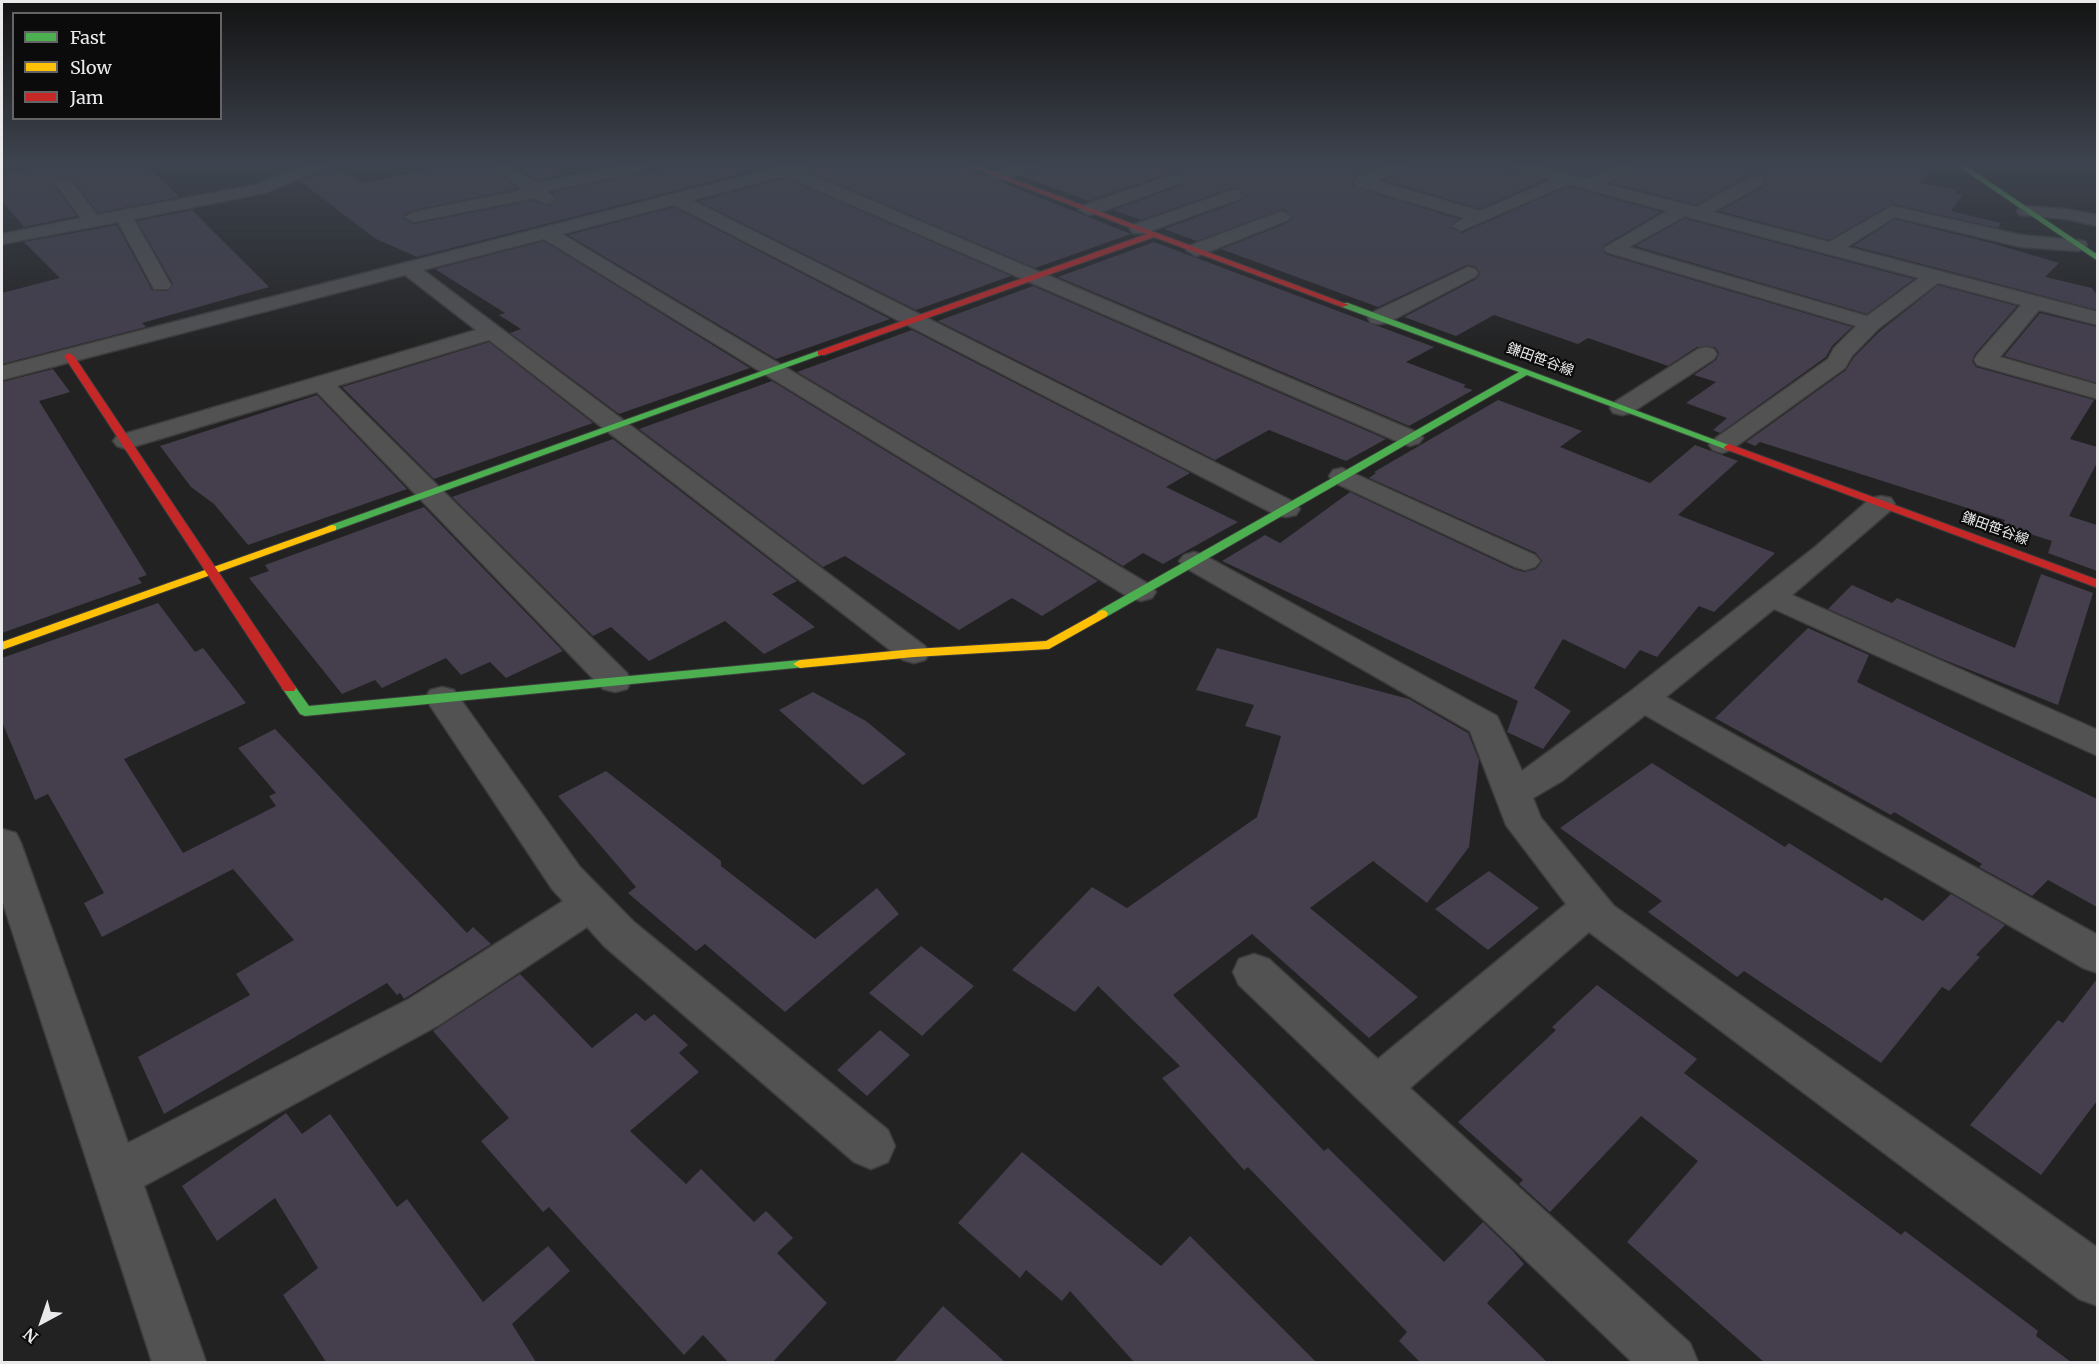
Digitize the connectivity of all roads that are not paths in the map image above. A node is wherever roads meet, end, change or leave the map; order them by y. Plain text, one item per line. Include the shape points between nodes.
1 (49, 230) edge
2 (131, 230) edge
3 (556, 230) edge
4 (737, 230) edge
5 (927, 230) edge
6 (1142, 230) edge
7 (1149, 230) edge
8 (1247, 230) edge
9 (1652, 230) edge
10 (1757, 230) edge
11 (1863, 230) edge
12 (1973, 230) edge
13 (2055, 230) edge
14 (1146, 231) junction
15 (547, 232) junction
16 (2, 239) edge
17 (2078, 245) junction
18 (1831, 249) junction
19 (1196, 250) junction
20 (2097, 259) edge
21 (408, 268) junction
22 (1468, 273) dead end
23 (1935, 276) junction
24 (1033, 277) junction
25 (161, 285) dead end
26 (2035, 302) junction
27 (1379, 318) junction
28 (2097, 319) edge
29 (916, 320) junction
30 (1870, 324) junction
31 (493, 332) junction
32 (1706, 354) dead end
33 (69, 356) junction
34 (776, 370) junction
35 (1526, 372) junction
36 (2, 373) edge
37 (321, 383) junction
38 (2097, 392) edge
39 (1622, 408) junction
40 (617, 426) junction
41 (1410, 438) junction
42 (126, 441) junction
43 (1722, 445) junction
44 (1342, 476) junction
45 (429, 493) junction
46 (1881, 504) junction
47 (1286, 509) junction
48 (1194, 561) junction
49 (1525, 561) dead end
50 (211, 571) junction
51 (2097, 584) edge
52 (1142, 592) junction
53 (1772, 597) junction
54 (2, 646) edge
55 (914, 653) junction
56 (615, 681) junction
57 (442, 698) junction
58 (1643, 699) junction
59 (2097, 744) edge
60 (1512, 793) junction
61 (2, 843) edge
62 (591, 904) junction
63 (1591, 907) junction
64 (2097, 956) edge
65 (1254, 972) dead end
66 (1377, 1088) junction
67 (871, 1146) dead end
68 (114, 1176) junction
69 (2097, 1280) edge
70 (172, 1360) edge
71 (1671, 1362) edge

1 - 16 street
2 - 25 street
3 - 15 street
4 - 29 street
5 - 24 street
6 - 14 street, 鎌田笹谷線
7 - 14 street
8 - 19 street
9 - 30 street via 1613,248
10 - 18 street
11 - 18 street
12 - 17 street via 2021,241
13 - 17 street
14 - 19 street, 鎌田笹谷線
14 - 24 street
15 - 21 street
15 - 34 street
17 - 20 street
18 - 23 street
19 - 27 street, 鎌田笹谷線
21 - 31 street
21 - 33 street
22 - 27 street
23 - 26 street
23 - 30 street
24 - 29 street
24 - 41 street
26 - 28 street
26 - 38 street via 1984,360
27 - 35 street, 鎌田笹谷線
29 - 34 street
29 - 47 street
30 - 43 street via 1836,363
31 - 37 street
31 - 40 street
32 - 39 street
33 - 36 street
33 - 42 street
34 - 40 street
34 - 52 street
35 - 39 street, 鎌田笹谷線
35 - 41 street
37 - 42 street
37 - 45 street
39 - 43 street, 鎌田笹谷線
40 - 45 street
40 - 55 street
41 - 44 street
42 - 50 street
43 - 46 street, 鎌田笹谷線
44 - 47 street
44 - 49 street
45 - 50 street
45 - 56 street
46 - 51 street, 鎌田笹谷線
46 - 53 street
47 - 48 street
48 - 52 street
48 - 60 street via 1485,724
50 - 54 street
50 - 57 street via 305,711
52 - 55 street via 1049,645
53 - 58 street
53 - 59 street
55 - 56 street
56 - 57 street
57 - 62 street via 566,878
58 - 60 street via 1549,772
58 - 64 street
60 - 63 street via 1525,825
61 - 68 street
62 - 67 street via 619,934
62 - 68 street via 424,1012
63 - 66 street
63 - 69 street via 1600,918
65 - 66 street
66 - 71 street
68 - 70 street

